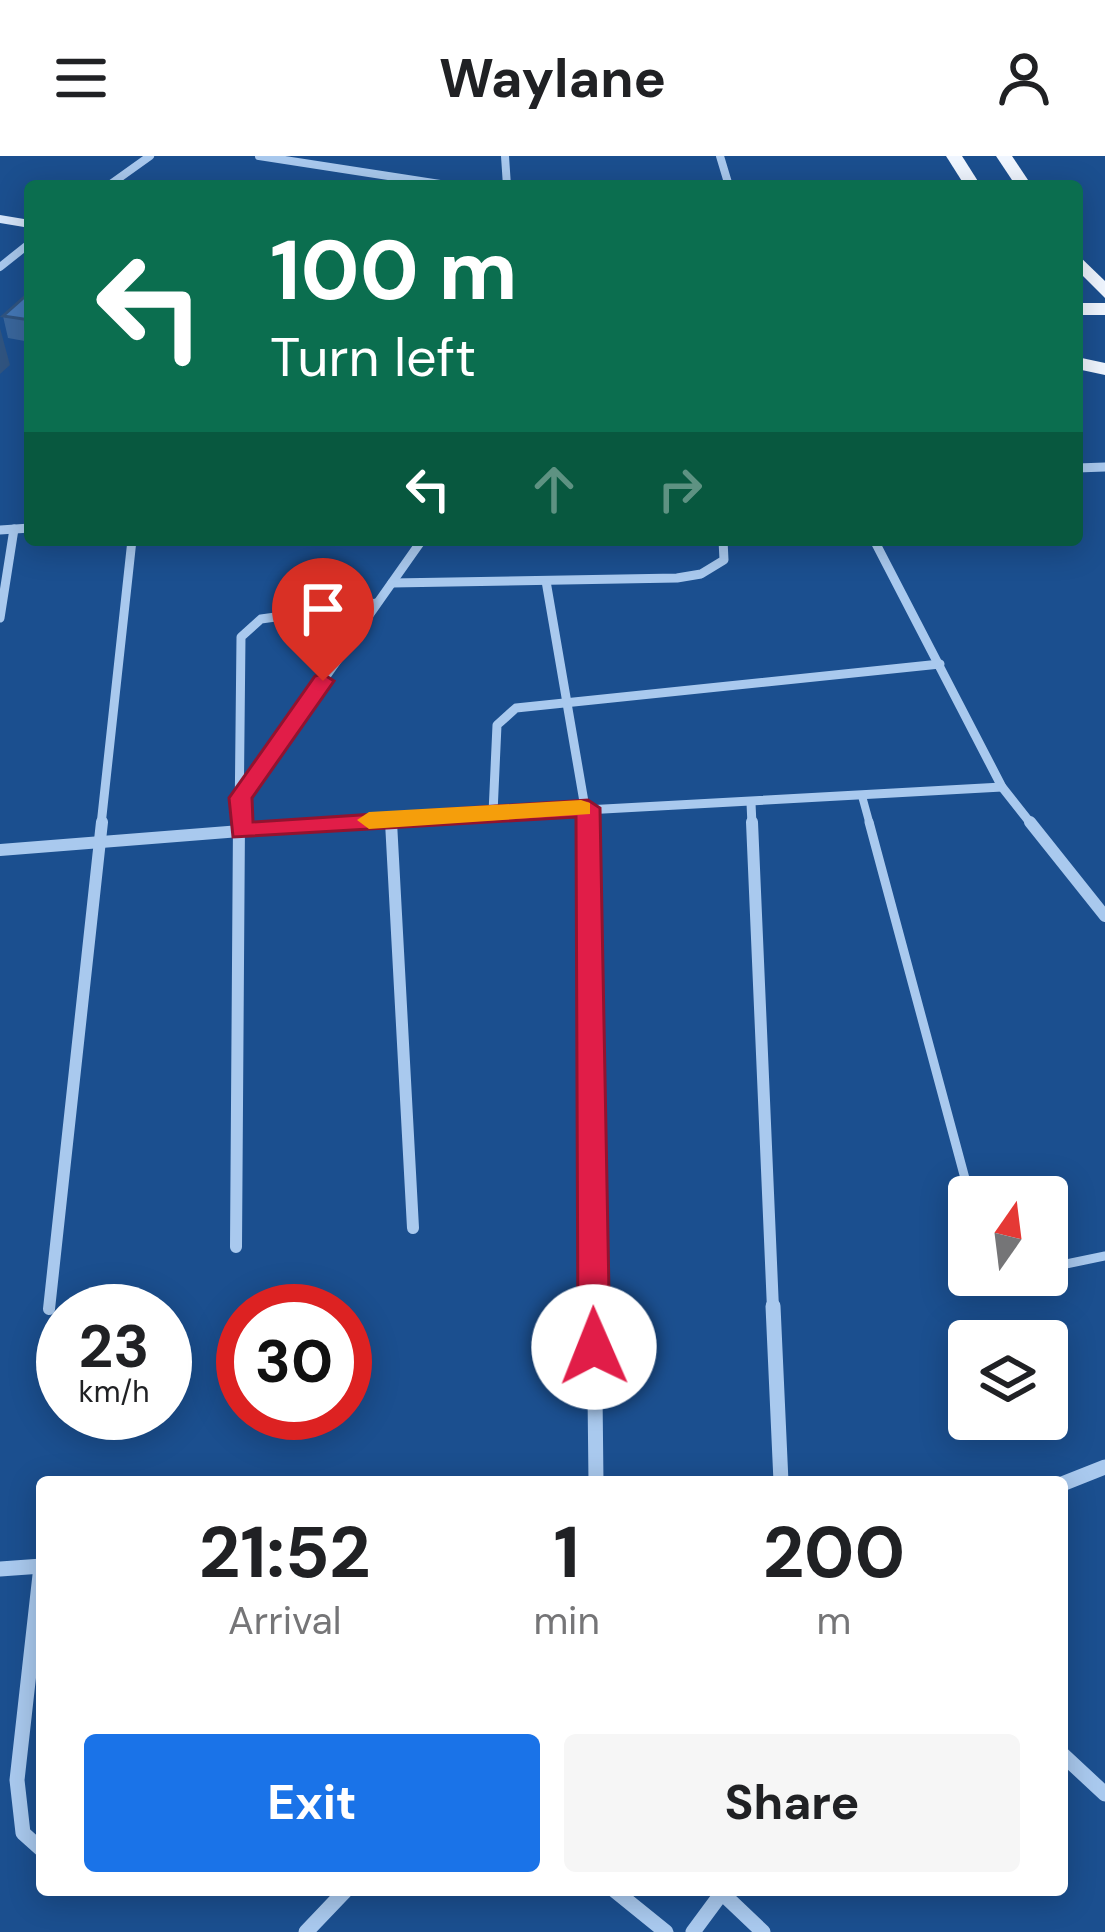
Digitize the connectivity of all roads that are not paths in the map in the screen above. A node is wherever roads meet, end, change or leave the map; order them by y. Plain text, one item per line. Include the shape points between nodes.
1 (150, 156) edge
2 (266, 156) edge
3 (116, 180) edge
4 (416, 180) edge
5 (24, 248) edge
6 (1083, 266) edge
7 (0, 267) edge
8 (1105, 292) edge
9 (24, 528) edge
10 (14, 529) junction
11 (0, 530) edge
12 (131, 546) edge
13 (418, 546) edge
14 (723, 546) edge
15 (877, 546) edge
16 (546, 581) junction
17 (392, 583) junction
18 (377, 603) junction
19 (0, 618) edge
20 (940, 664) junction
21 (568, 699) junction
22 (1002, 787) junction
23 (862, 796) junction
24 (241, 798) junction
25 (752, 803) junction
26 (588, 808) junction
27 (493, 813) junction
28 (391, 819) junction
29 (241, 831) junction
30 (97, 842) junction
31 (0, 850) edge
32 (1105, 916) edge
33 (964, 1176) edge
34 (412, 1228) dead end
35 (236, 1247) dead end
36 (1105, 1256) edge
37 (1068, 1264) edge
38 (52, 1284) edge
39 (1105, 1467) edge
40 (596, 1476) edge
41 (781, 1476) edge
42 (1068, 1482) edge
43 (36, 1567) edge
44 (0, 1570) edge
45 (36, 1617) edge
46 (1068, 1760) edge
47 (1105, 1794) edge
48 (36, 1845) edge
49 (340, 1896) edge
50 (621, 1896) edge
51 (720, 1896) edge
52 (727, 1896) edge
53 (306, 1932) edge
54 (666, 1932) edge
55 (694, 1932) edge
56 (763, 1932) edge

1 - 3 street
2 - 4 street
5 - 7 street
6 - 8 main road
9 - 10 street
10 - 11 street
10 - 19 street
12 - 30 street
13 - 17 street
14 - 16 street via 724,560 701,574
15 - 20 street
16 - 17 street
16 - 21 street
17 - 18 street
18 - 24 street
18 - 24 street via 261,619 241,637
20 - 21 street
20 - 22 street
21 - 26 street
21 - 27 street via 517,708 497,725
22 - 23 street
22 - 32 street
23 - 25 street
23 - 33 lane
24 - 29 street
25 - 26 street
25 - 41 street
26 - 27 street
26 - 40 street
27 - 28 street
28 - 29 street
28 - 34 street
29 - 30 street
29 - 35 street
30 - 31 street
30 - 38 street
36 - 37 lane
39 - 42 street
43 - 44 street
45 - 48 street via 17,1780 23,1833
46 - 47 street
49 - 53 street
50 - 54 street
51 - 55 street
52 - 56 street

